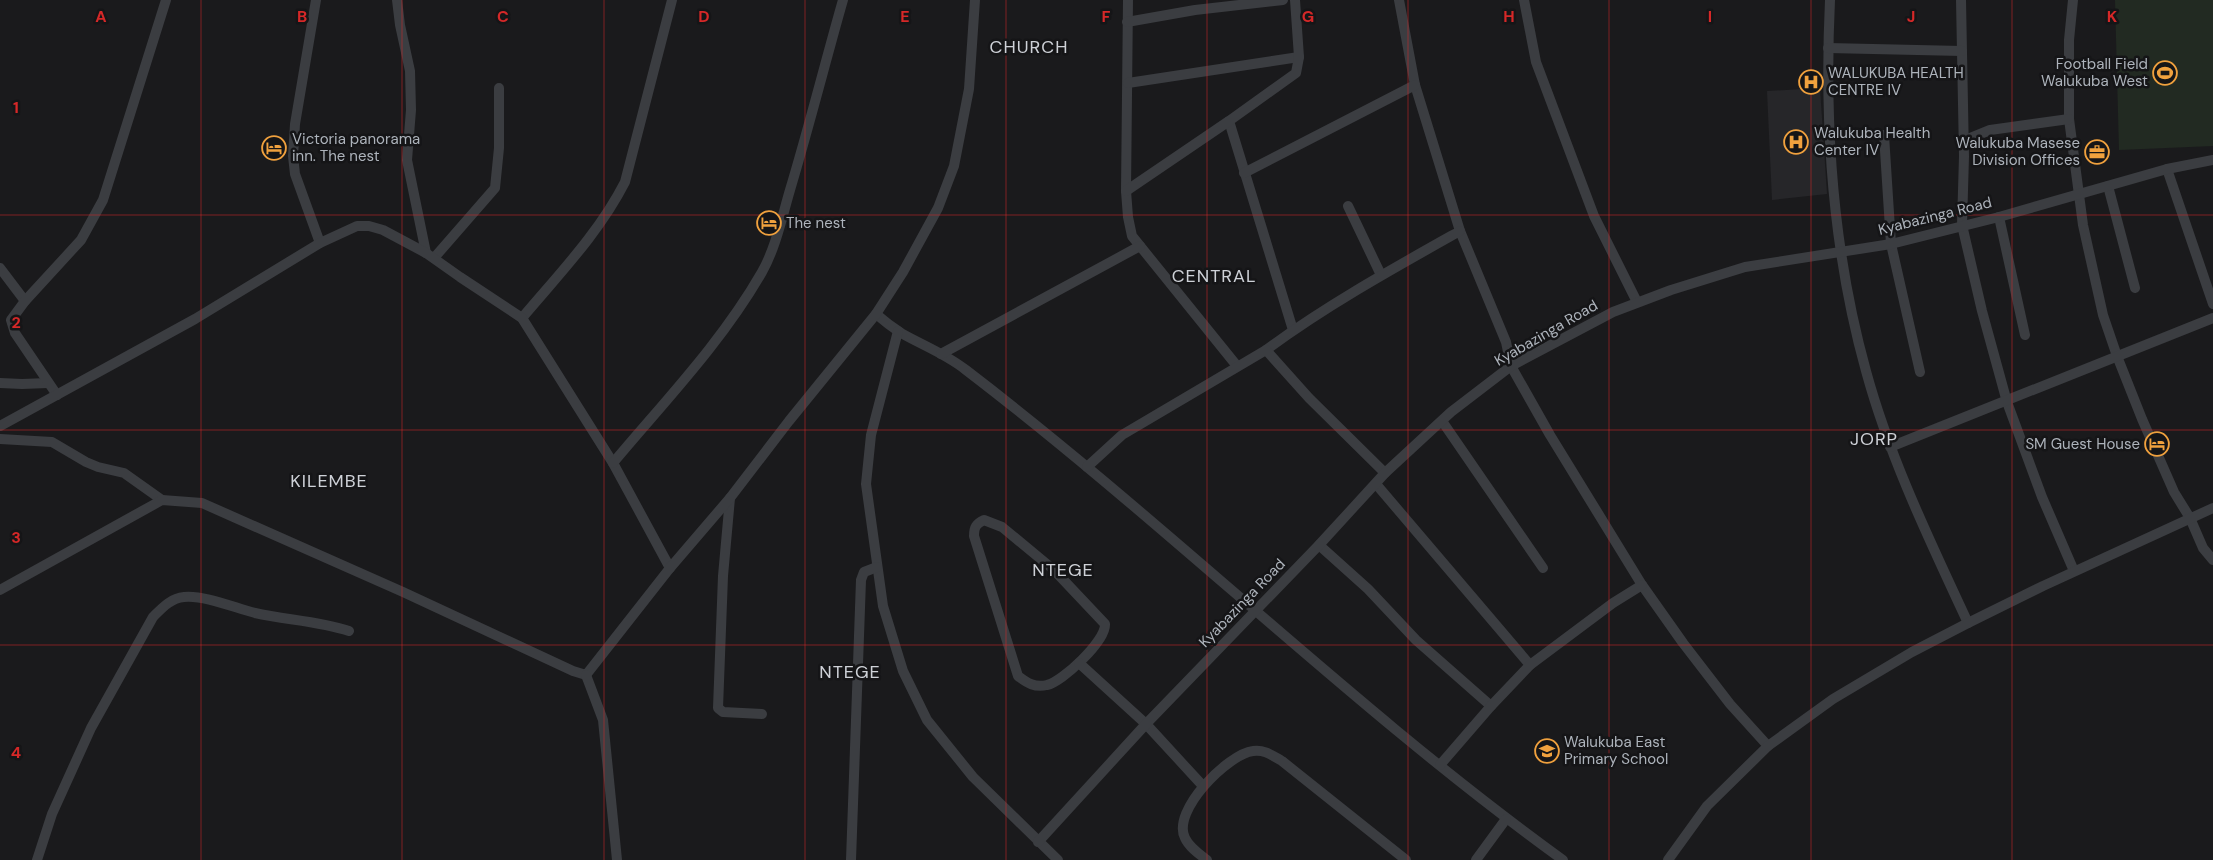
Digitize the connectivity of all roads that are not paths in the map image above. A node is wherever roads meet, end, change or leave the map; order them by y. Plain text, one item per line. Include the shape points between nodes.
1 (166, 0) edge
2 (316, 0) edge
3 (397, 0) edge
4 (672, 0) edge
5 (843, 0) edge
6 (975, 0) edge
7 (1128, 0) edge
8 (1283, 0) edge
9 (1295, 0) edge
10 (1399, 0) edge
11 (1524, 0) edge
12 (1830, 0) edge
13 (1961, 0) edge
14 (2073, 0) edge
15 (1128, 22) junction
16 (1828, 48) junction
17 (1962, 51) junction
18 (1300, 57) junction
19 (1128, 83) junction
20 (1414, 85) junction
21 (499, 88) dead end
22 (2069, 119) junction
23 (1230, 121) junction
24 (1884, 135) dead end
25 (1963, 141) junction
26 (2213, 160) edge
27 (2167, 169) junction
28 (1244, 173) junction
29 (2108, 186) junction
30 (1126, 191) junction
31 (2079, 194) junction
32 (1348, 206) dead end
33 (1999, 217) junction
34 (1962, 225) junction
35 (1460, 231) junction
36 (320, 243) junction
37 (1891, 244) junction
38 (1140, 246) junction
39 (1840, 252) junction
40 (430, 255) junction
41 (0, 268) edge
42 (1381, 275) junction
43 (2135, 288) dead end
44 (25, 301) junction
45 (1637, 302) junction
46 (2213, 304) edge
47 (876, 314) junction
48 (522, 318) junction
49 (2213, 318) edge
50 (1293, 330) junction
51 (898, 331) junction
52 (2025, 335) dead end
53 (1266, 350) junction
54 (941, 354) junction
55 (2117, 356) junction
56 (1237, 366) junction
57 (1511, 366) junction
58 (1920, 372) dead end
59 (0, 383) edge
60 (48, 383) junction
61 (57, 395) junction
62 (2007, 402) junction
63 (1442, 421) junction
64 (0, 426) edge
65 (0, 439) edge
66 (1890, 447) junction
67 (612, 463) junction
68 (1087, 467) junction
69 (1385, 473) junction
70 (1376, 484) junction
71 (730, 498) junction
72 (162, 500) junction
73 (2213, 508) edge
74 (2190, 518) junction
75 (1319, 545) junction
76 (2213, 560) edge
77 (670, 568) junction
78 (877, 568) junction
79 (1543, 568) dead end
80 (2074, 571) junction
81 (1642, 585) junction
82 (0, 590) edge
83 (1255, 612) junction
84 (1968, 623) junction
85 (349, 631) dead end
86 (1079, 663) junction
87 (1530, 665) junction
88 (586, 675) junction
89 (1491, 706) junction
90 (762, 714) dead end
91 (1146, 724) junction
92 (1768, 746) junction
93 (1440, 765) junction
94 (1203, 786) junction
95 (1506, 819) junction
96 (1038, 842) junction
97 (37, 860) edge
98 (618, 860) edge
99 (851, 860) edge
100 (1058, 860) edge
101 (1207, 860) edge
102 (1406, 860) edge
103 (1476, 860) edge
104 (1563, 860) edge
105 (1668, 860) edge

1 - 44 street via 103,200 81,240
2 - 36 street via 295,124 293,156 294,174
3 - 40 street via 410,71 407,160
4 - 48 street via 625,182 593,234
5 - 67 street via 772,251 762,272 726,325
6 - 47 street via 969,89 954,166 926,232
7 - 15 street
8 - 15 street
9 - 18 street
10 - 20 street
11 - 45 street via 1540,71 1594,216
12 - 16 street
13 - 17 street
14 - 22 street via 2068,40
15 - 19 street
16 - 17 street
16 - 39 street via 1827,91
17 - 25 street
18 - 19 street
18 - 23 street via 1296,73
19 - 30 street
20 - 28 street
20 - 35 street
21 - 40 street via 495,188
22 - 25 street via 1999,129
22 - 31 street
23 - 28 street
23 - 30 street
24 - 37 street
25 - 34 street
26 - 27 street, Kyabazinga Road
27 - 29 street, Kyabazinga Road
27 - 46 street
28 - 50 street
29 - 31 street, Kyabazinga Road
29 - 43 street
30 - 38 street via 1132,236
31 - 33 street, Kyabazinga Road
31 - 55 street via 2092,272
32 - 42 street
33 - 34 street, Kyabazinga Road
33 - 52 street
34 - 37 street, Kyabazinga Road
34 - 62 street
35 - 42 street
35 - 57 street via 1506,342
36 - 40 street via 357,226 369,226
36 - 61 street via 203,314
37 - 39 street, Kyabazinga Road
37 - 58 street
38 - 54 street
38 - 56 street
39 - 45 street, Kyabazinga Road via 1744,267
39 - 66 street via 1866,371
40 - 48 street
41 - 44 street
42 - 50 street
44 - 60 street via 14,315 12,326
45 - 57 street, Kyabazinga Road
47 - 51 street
47 - 71 street
48 - 67 street
49 - 55 street
50 - 53 street
51 - 54 street
51 - 78 street via 871,436 866,484
53 - 56 street
53 - 69 street
54 - 68 street via 964,368
55 - 62 street
55 - 74 street via 2174,492
56 - 68 street via 1122,435
57 - 63 street, Kyabazinga Road
57 - 81 street
59 - 60 street
60 - 61 street
61 - 64 street
62 - 66 street
62 - 80 street
63 - 69 street, Kyabazinga Road
63 - 79 street
65 - 72 street via 52,442 86,462 124,473
66 - 84 street
67 - 77 street
68 - 83 street
69 - 70 street, Kyabazinga Road
70 - 75 street, Kyabazinga Road
70 - 87 street
71 - 77 street
71 - 90 street via 723,576 718,708 723,712
72 - 82 street
72 - 88 street via 202,504
73 - 74 street
74 - 76 street via 2203,548
74 - 80 street
75 - 83 street, Kyabazinga Road
75 - 89 street via 1368,589 1416,640
77 - 88 street
78 - 96 street via 882,606 903,671 927,720 973,777
78 - 99 street via 864,572 861,580
80 - 84 street
81 - 87 street via 1613,602
81 - 92 street via 1712,681
83 - 91 street, Kyabazinga Road
83 - 93 street
84 - 92 street via 1833,699
85 - 97 street via 258,614 201,598 184,597 167,603 153,617 90,728 52,814
86 - 86 street via 1045,686 1026,683 1018,676 974,536 977,524 984,520 1002,527 1054,570 1103,621 1102,635
86 - 91 street
87 - 89 street
88 - 98 street via 603,720
89 - 93 street
91 - 94 street
91 - 96 street, Kyabazinga Road
92 - 105 street via 1706,806
93 - 95 street
94 - 101 street via 1185,814 1183,828 1184,838
94 - 102 street via 1245,753 1255,750 1268,752
95 - 103 street
95 - 104 street
96 - 100 street

